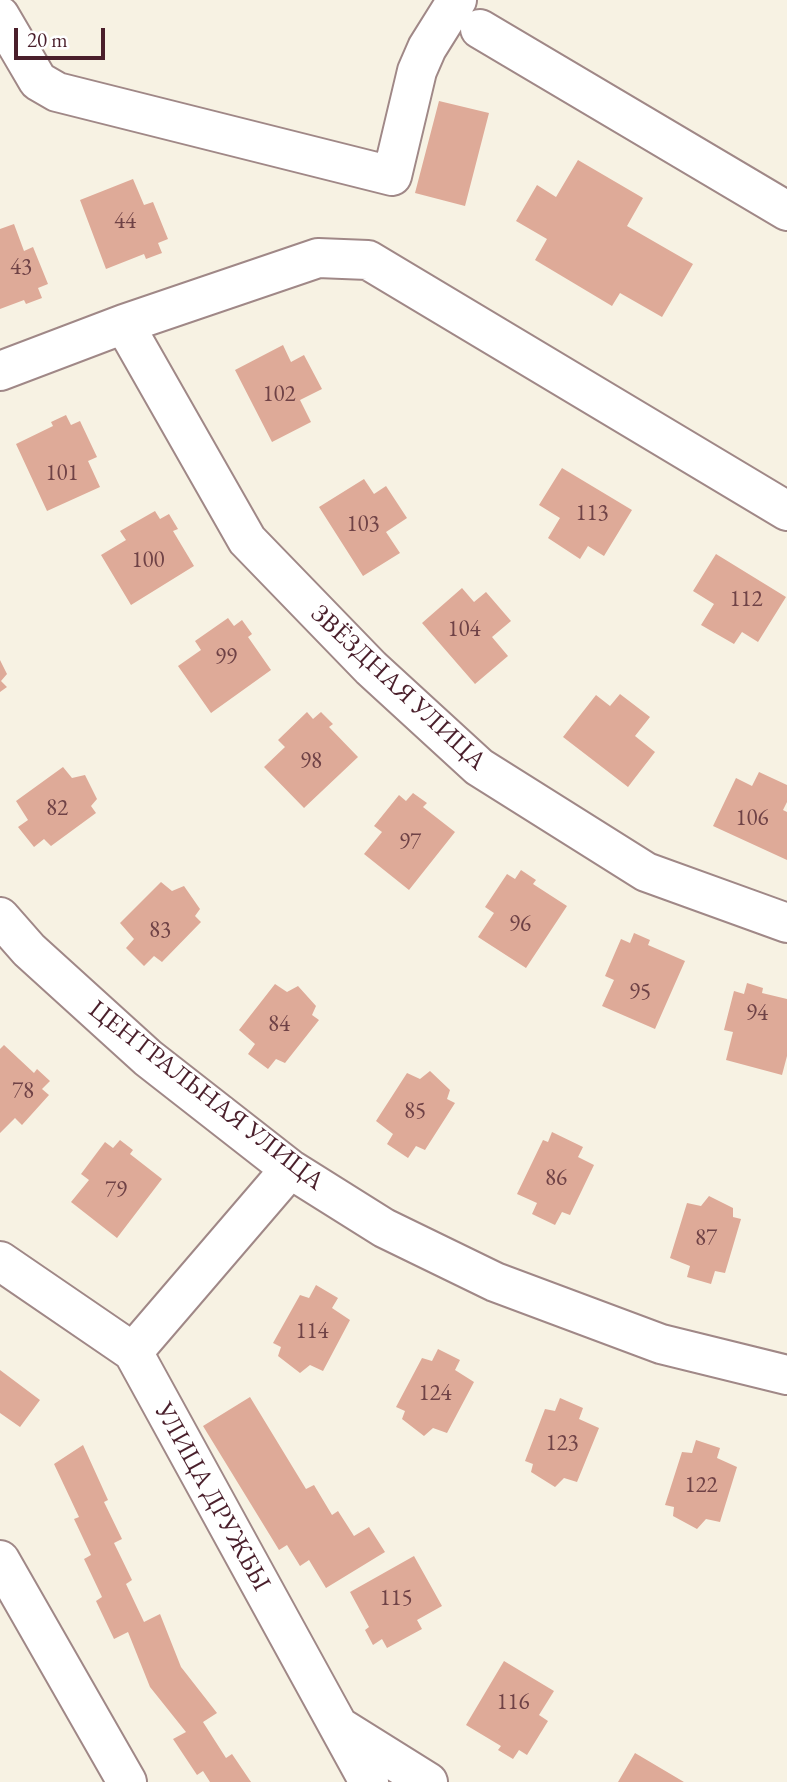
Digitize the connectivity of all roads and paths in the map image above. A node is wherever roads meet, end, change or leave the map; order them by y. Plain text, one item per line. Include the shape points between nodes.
1 (469, 15) edge
2 (0, 16) edge
3 (787, 211) edge
4 (124, 324) junction
5 (0, 371) edge
6 (787, 511) edge
7 (0, 917) edge
8 (787, 923) edge
9 (290, 1169) junction
10 (0, 1261) edge
11 (133, 1352) junction
12 (787, 1375) edge
13 (0, 1560) edge
14 (336, 1724) junction
15 (127, 1782) edge
16 (369, 1782) edge
17 (428, 1782) edge

1 - 2 street via 427,48 417,71 392,176 57,92 38,80
1 - 3 street
4 - 5 street
4 - 6 street via 318,258 368,260
4 - 8 street, ЗВЁЗДНАЯ УЛИЦА via 247,540 371,668 479,767 646,872
7 - 9 street, ЦЕНТРАЛЬНАЯ УЛИЦА via 29,950 148,1058
9 - 11 street
9 - 12 street, ЦЕНТРАЛЬНАЯ УЛИЦА via 384,1228 495,1282 661,1344
10 - 11 street, УЛИЦА ДРУЖБЫ
11 - 14 street, УЛИЦА ДРУЖБЫ
13 - 15 street
14 - 16 street, УЛИЦА ДРУЖБЫ
14 - 17 street

